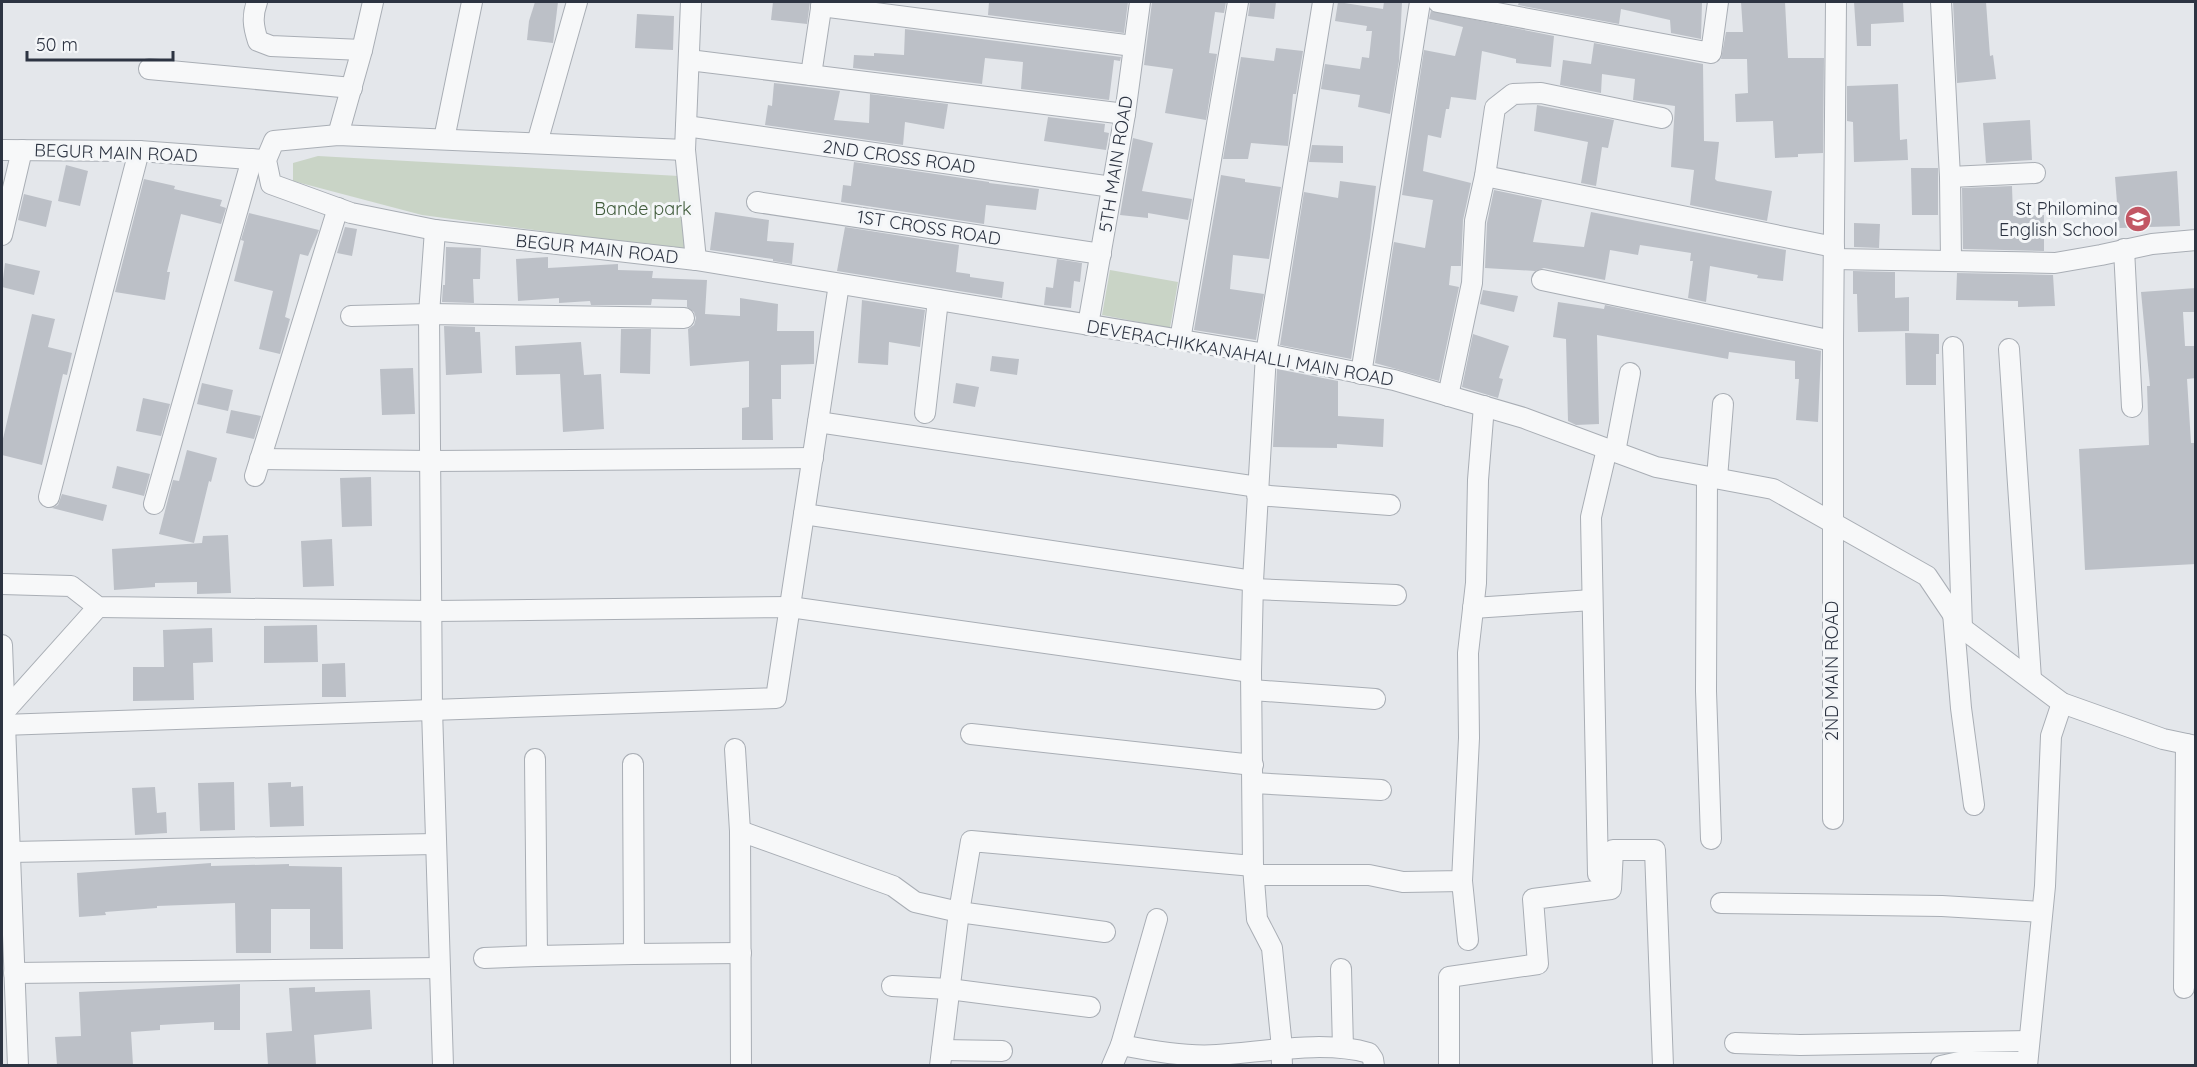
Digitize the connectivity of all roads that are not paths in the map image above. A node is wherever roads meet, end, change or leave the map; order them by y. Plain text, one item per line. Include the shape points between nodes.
1 (257, 2) edge
2 (373, 2) edge
3 (472, 2) edge
4 (577, 2) edge
5 (691, 2) edge
6 (1140, 2) edge
7 (1238, 2) edge
8 (1323, 2) edge
9 (1420, 2) edge
10 (1438, 2) edge
11 (1718, 2) edge
12 (1836, 2) edge
13 (1941, 2) edge
14 (821, 4) edge
15 (1133, 46) junction
16 (362, 50) junction
17 (689, 60) junction
18 (149, 69) dead end
19 (811, 75) junction
20 (351, 88) junction
21 (1125, 114) junction
22 (1662, 118) dead end
23 (686, 126) junction
24 (338, 135) junction
25 (444, 140) junction
26 (537, 143) junction
27 (2, 150) edge
28 (22, 150) junction
29 (685, 150) junction
30 (139, 151) junction
31 (259, 159) junction
32 (2035, 173) dead end
33 (1485, 176) junction
34 (1950, 177) junction
35 (1112, 188) junction
36 (757, 202) dead end
37 (338, 208) junction
38 (435, 230) junction
39 (2, 235) edge
40 (2196, 240) edge
41 (2124, 249) junction
42 (1834, 253) junction
43 (1101, 254) junction
44 (696, 260) junction
45 (1951, 261) junction
46 (1542, 280) dead end
47 (839, 284) junction
48 (938, 300) junction
49 (429, 314) junction
50 (351, 316) dead end
51 (684, 318) dead end
52 (1088, 325) junction
53 (1180, 340) junction
54 (1833, 341) junction
55 (1953, 347) dead end
56 (2009, 349) dead end
57 (1266, 354) junction
58 (1630, 373) dead end
59 (1361, 374) junction
60 (1448, 396) junction
61 (1723, 404) dead end
62 (1484, 406) junction
63 (2132, 407) dead end
64 (925, 413) dead end
65 (818, 422) junction
66 (1611, 450) junction
67 (813, 458) junction
68 (432, 461) junction
69 (1712, 477) junction
70 (1258, 491) junction
71 (49, 497) dead end
72 (154, 504) dead end
73 (1390, 505) dead end
74 (804, 514) junction
75 (1832, 523) junction
76 (2, 584) edge
77 (1253, 585) junction
78 (1396, 595) dead end
79 (1592, 600) junction
80 (98, 607) junction
81 (790, 607) junction
82 (1473, 608) junction
83 (433, 611) junction
84 (1958, 621) junction
85 (2, 645) edge
86 (2031, 679) junction
87 (1251, 681) junction
88 (1375, 699) dead end
89 (2062, 703) junction
90 (432, 709) junction
91 (4, 720) edge
92 (971, 734) dead end
93 (2191, 745) edge
94 (735, 749) dead end
95 (535, 759) dead end
96 (633, 764) dead end
97 (1253, 774) junction
98 (1381, 790) dead end
99 (1974, 805) dead end
100 (1833, 819) dead end
101 (740, 831) junction
102 (1711, 839) dead end
103 (435, 844) junction
104 (10, 852) junction
105 (1253, 870) junction
106 (1598, 874) dead end
107 (1462, 881) junction
108 (1721, 903) dead end
109 (959, 912) junction
110 (2042, 912) junction
111 (1157, 919) dead end
112 (1105, 932) dead end
113 (1468, 940) dead end
114 (741, 953) junction
115 (634, 954) junction
116 (537, 956) junction
117 (484, 958) dead end
118 (439, 968) junction
119 (1341, 969) dead end
120 (14, 973) junction
121 (892, 986) dead end
122 (2184, 988) dead end
123 (950, 989) junction
124 (1090, 1007) dead end
125 (2029, 1041) junction
126 (1735, 1043) dead end
127 (1121, 1045) junction
128 (1343, 1048) junction
129 (1002, 1051) dead end
130 (1282, 1057) edge
131 (941, 1058) edge
132 (2027, 1064) edge
133 (18, 1065) edge
134 (442, 1065) edge
135 (741, 1065) edge
136 (1112, 1065) edge
137 (1374, 1065) edge
138 (1449, 1065) edge
139 (1663, 1065) edge
140 (1941, 1065) edge

1 - 16 street via 253,27 258,41 271,46
2 - 16 street
3 - 25 street
4 - 26 street
5 - 17 street, BEGUR MAIN ROAD
6 - 15 street, 5TH MAIN ROAD
7 - 53 street
8 - 57 street
9 - 59 street
10 - 11 street via 1710,53
12 - 42 street, 2ND MAIN ROAD
13 - 34 street
14 - 15 street
14 - 19 street
15 - 21 street, 5TH MAIN ROAD
16 - 20 street
17 - 19 street
17 - 23 street, BEGUR MAIN ROAD
18 - 20 street
19 - 21 street
20 - 24 street
21 - 35 street, 5TH MAIN ROAD
22 - 33 street via 1540,93 1514,93 1495,108
23 - 29 street, BEGUR MAIN ROAD
23 - 35 street, 2ND CROSS ROAD
24 - 25 street
24 - 31 street via 273,141
25 - 26 street
26 - 29 street
27 - 28 street, BEGUR MAIN ROAD
28 - 30 street, BEGUR MAIN ROAD
28 - 39 street
29 - 44 street, BEGUR MAIN ROAD
30 - 31 street, BEGUR MAIN ROAD
30 - 71 street
31 - 37 street, BEGUR MAIN ROAD via 271,184
31 - 72 street
32 - 34 street
33 - 42 street
33 - 60 street via 1475,221 1472,283
34 - 45 street
35 - 43 street, 5TH MAIN ROAD
36 - 43 street, 1ST CROSS ROAD
37 - 38 street, BEGUR MAIN ROAD
37 - 68 street via 258,467
38 - 44 street, BEGUR MAIN ROAD
38 - 49 street
40 - 41 street
41 - 45 street via 2055,263
41 - 63 street
42 - 45 street
42 - 54 street, 2ND MAIN ROAD
43 - 52 street, 5TH MAIN ROAD
44 - 47 street, DEVERACHIKKANAHALLI MAIN ROAD
46 - 54 street
47 - 48 street, DEVERACHIKKANAHALLI MAIN ROAD
47 - 65 street
48 - 52 street, DEVERACHIKKANAHALLI MAIN ROAD
48 - 64 street
49 - 50 street
49 - 51 street
49 - 68 street
52 - 53 street, DEVERACHIKKANAHALLI MAIN ROAD
53 - 57 street, DEVERACHIKKANAHALLI MAIN ROAD
54 - 75 street, 2ND MAIN ROAD
55 - 84 street
56 - 86 street
57 - 59 street, DEVERACHIKKANAHALLI MAIN ROAD
57 - 70 street
58 - 66 street
59 - 60 street, DEVERACHIKKANAHALLI MAIN ROAD
60 - 62 street, DEVERACHIKKANAHALLI MAIN ROAD
61 - 69 street
62 - 66 street, DEVERACHIKKANAHALLI MAIN ROAD
62 - 82 street
65 - 67 street
65 - 70 street
66 - 69 street, DEVERACHIKKANAHALLI MAIN ROAD via 1656,467
66 - 79 street via 1591,517
67 - 68 street
67 - 74 street
68 - 83 street
69 - 75 street, DEVERACHIKKANAHALLI MAIN ROAD via 1773,489
69 - 102 street via 1706,691
70 - 73 street
70 - 77 street
74 - 77 street
74 - 81 street
75 - 84 street, DEVERACHIKKANAHALLI MAIN ROAD via 1927,576
75 - 100 street, 2ND MAIN ROAD
76 - 80 street via 71,586
77 - 78 street
77 - 87 street
79 - 82 street
79 - 106 street
80 - 83 street
80 - 91 street
81 - 83 street
81 - 87 street
81 - 90 street via 776,698
82 - 107 street via 1468,652 1469,738
83 - 90 street
84 - 86 street, DEVERACHIKKANAHALLI MAIN ROAD
84 - 99 street via 1961,708
85 - 91 street
86 - 89 street, DEVERACHIKKANAHALLI MAIN ROAD
87 - 88 street
87 - 97 street
89 - 93 street, DEVERACHIKKANAHALLI MAIN ROAD via 2163,740
89 - 110 street via 2051,736
90 - 91 street
90 - 103 street
91 - 104 street
92 - 97 street
93 - 122 street
94 - 101 street
95 - 116 street
96 - 115 street
97 - 98 street
97 - 105 street
101 - 109 street via 892,886 915,902
101 - 114 street
103 - 104 street
103 - 118 street
104 - 120 street
105 - 107 street via 1369,875 1403,882
105 - 109 street via 971,841
105 - 130 street via 1257,919 1272,948
107 - 113 street
108 - 110 street via 1942,906
109 - 112 street
109 - 123 street
110 - 125 street
111 - 127 street
114 - 115 street
114 - 135 street
115 - 116 street
116 - 117 street
118 - 120 street
118 - 134 street
119 - 128 street
120 - 133 street
121 - 123 street
123 - 124 street
123 - 131 street
125 - 126 street
125 - 132 street
127 - 130 street via 1155,1051
127 - 136 street
128 - 130 street
128 - 137 street via 1369,1053
129 - 131 street
132 - 140 street
138 - 139 street via 1449,977 1538,964 1533,899 1611,889 1613,850 1655,850

